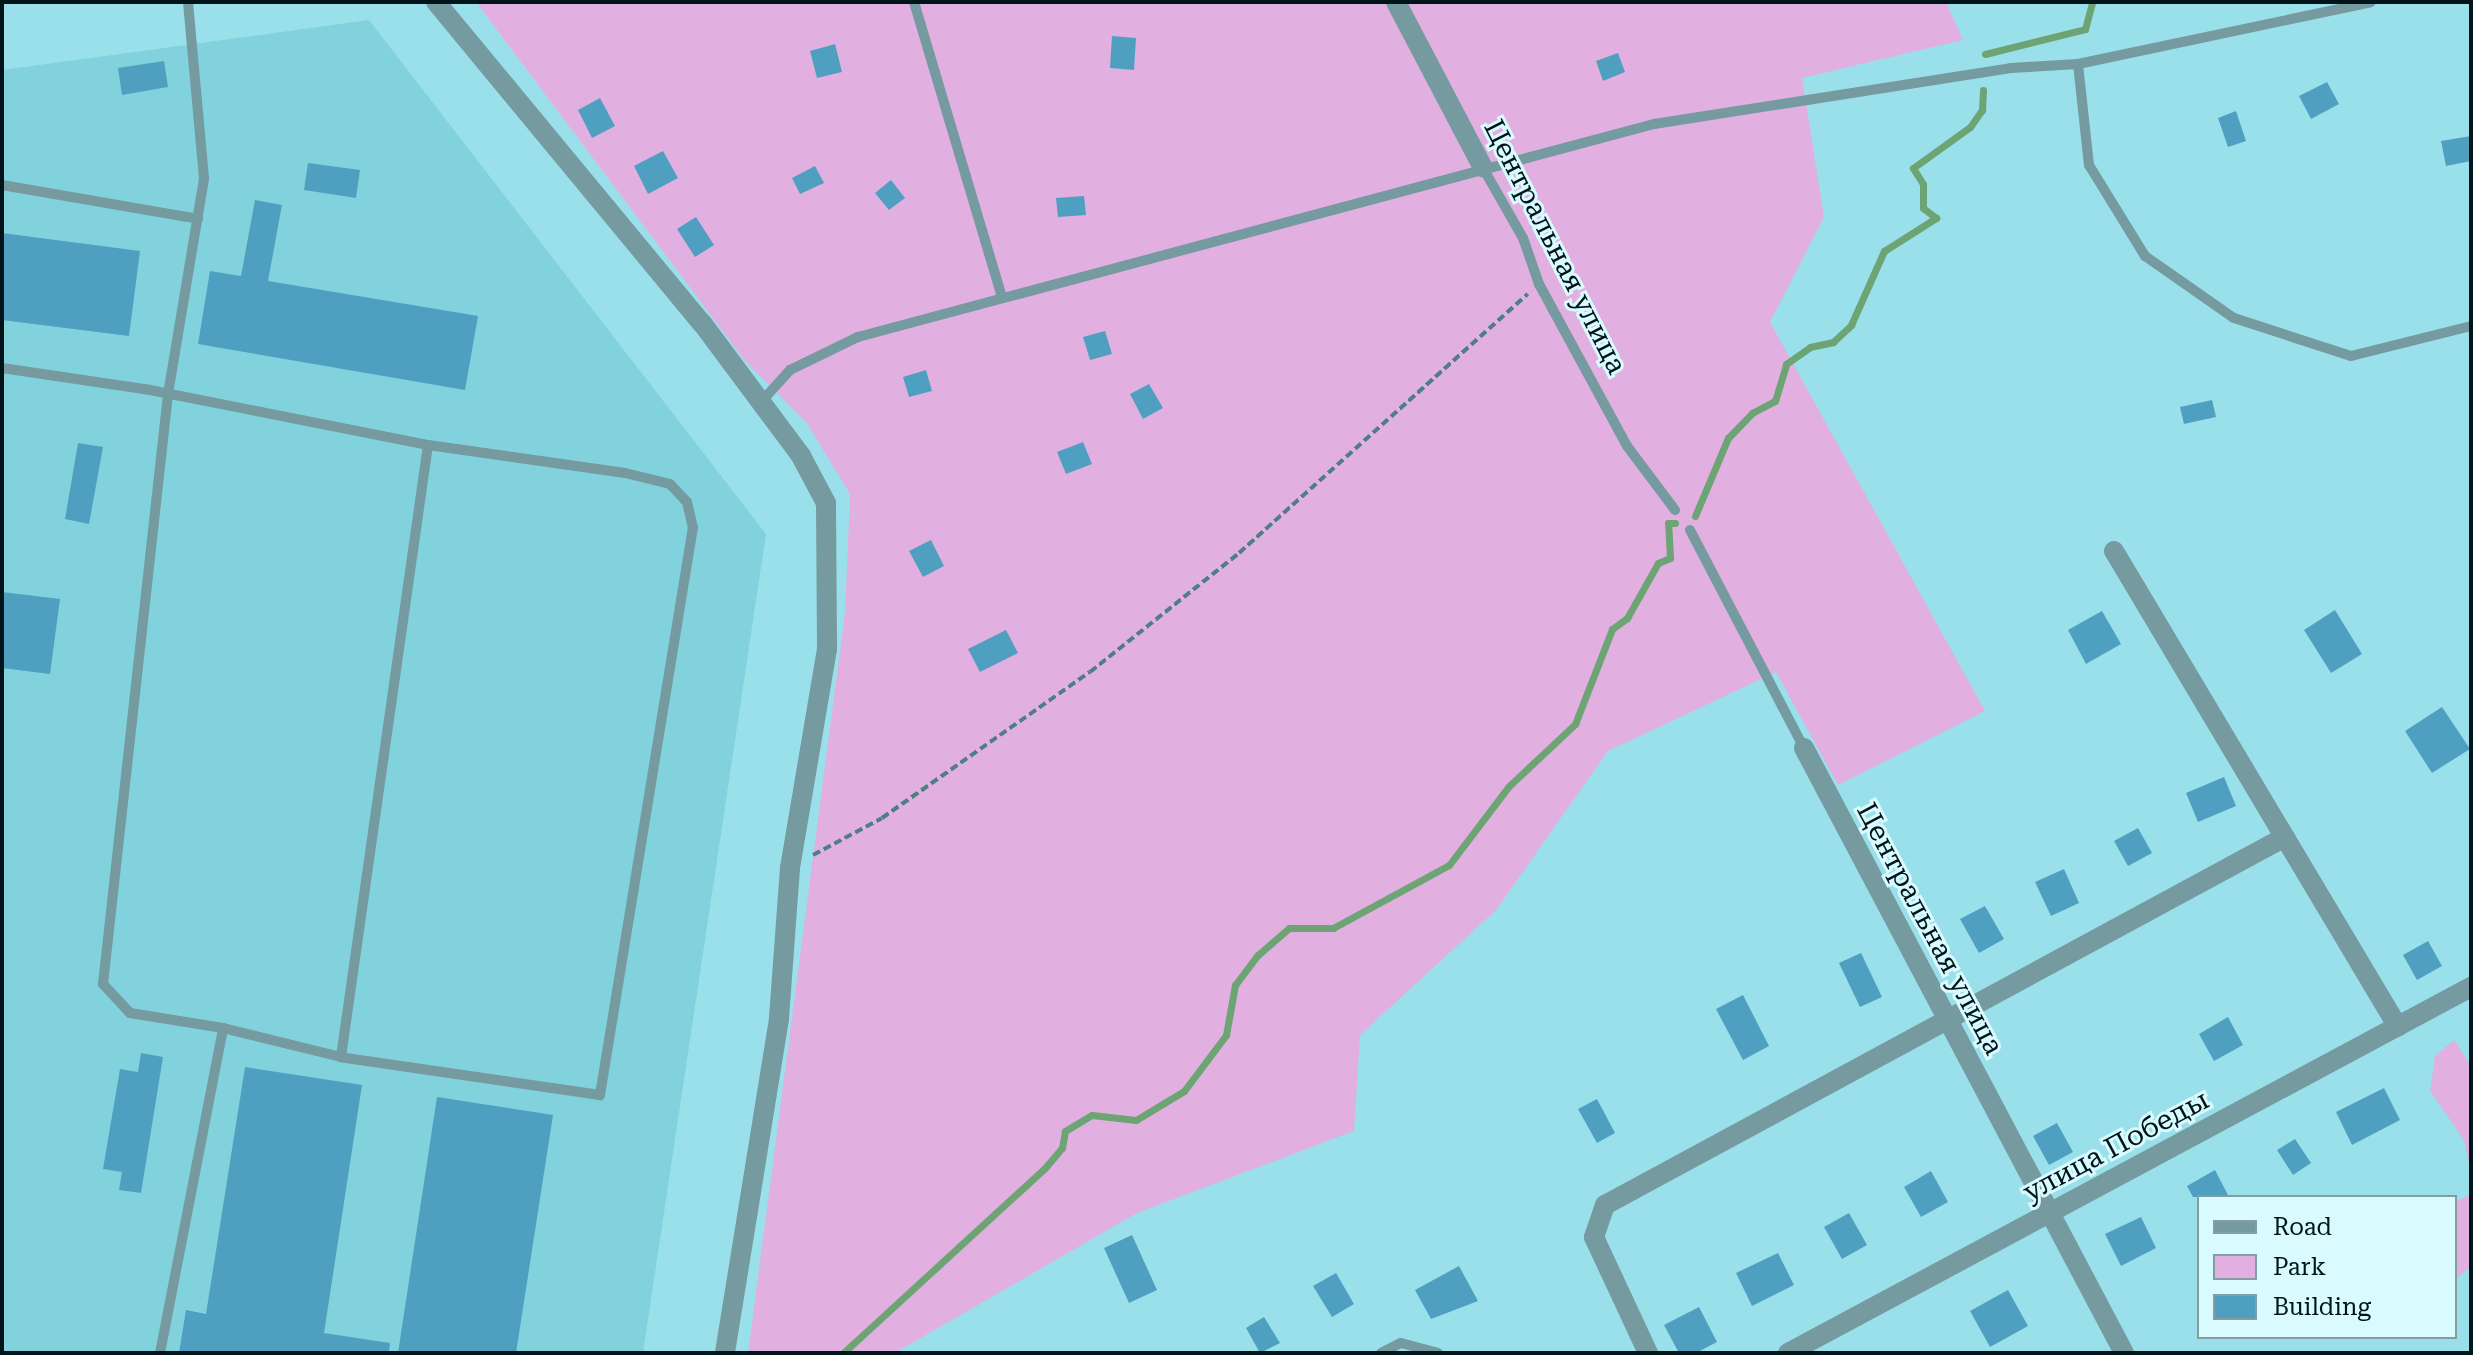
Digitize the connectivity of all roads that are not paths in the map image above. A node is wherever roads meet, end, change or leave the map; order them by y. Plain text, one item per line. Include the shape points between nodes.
1 (188, 2) edge
2 (436, 2) edge
3 (914, 2) edge
4 (1396, 2) edge
5 (2371, 2) edge
6 (2078, 64) junction
7 (1483, 168) junction
8 (2, 185) edge
9 (198, 219) junction
10 (1002, 297) junction
11 (2471, 326) edge
12 (2, 368) edge
13 (168, 394) junction
14 (762, 401) junction
15 (428, 445) junction
16 (1675, 510) dead end
17 (1690, 530) dead end
18 (2114, 551) dead end
19 (1804, 748) joint
20 (2285, 837) junction
21 (2471, 987) edge
22 (1946, 1022) junction
23 (2398, 1027) junction
24 (223, 1028) junction
25 (341, 1057) junction
26 (2049, 1214) junction
27 (160, 1353) edge
28 (725, 1353) edge
29 (1381, 1353) edge
30 (1438, 1353) edge
31 (1648, 1353) edge
32 (1788, 1353) edge
33 (2124, 1353) edge

1 - 9 lane via 204,178
2 - 14 street
3 - 10 lane
4 - 7 street, Центральная улица
5 - 6 lane
6 - 7 lane via 2011,68 1654,124
6 - 11 lane via 2089,165 2145,256 2234,318 2351,356
7 - 10 lane
7 - 16 lane, Центральная улица via 1627,446
8 - 9 lane
9 - 13 lane
10 - 14 lane via 858,337 790,370
12 - 13 lane
13 - 15 lane
13 - 24 lane via 103,984 130,1013
14 - 28 street via 826,503 827,649 790,868 779,1019
15 - 25 lane
15 - 25 lane via 670,484 687,502 693,527 600,1095
17 - 19 lane, Центральная улица
18 - 20 street
19 - 22 street, Центральная улица
20 - 22 street
20 - 23 street
21 - 23 street, улица Победы
22 - 26 street, Центральная улица
22 - 31 street via 1605,1205 1594,1237
23 - 26 street, улица Победы
24 - 25 lane
24 - 27 lane
26 - 32 street, улица Победы
26 - 33 street, Центральная улица
29 - 30 lane via 1401,1343

